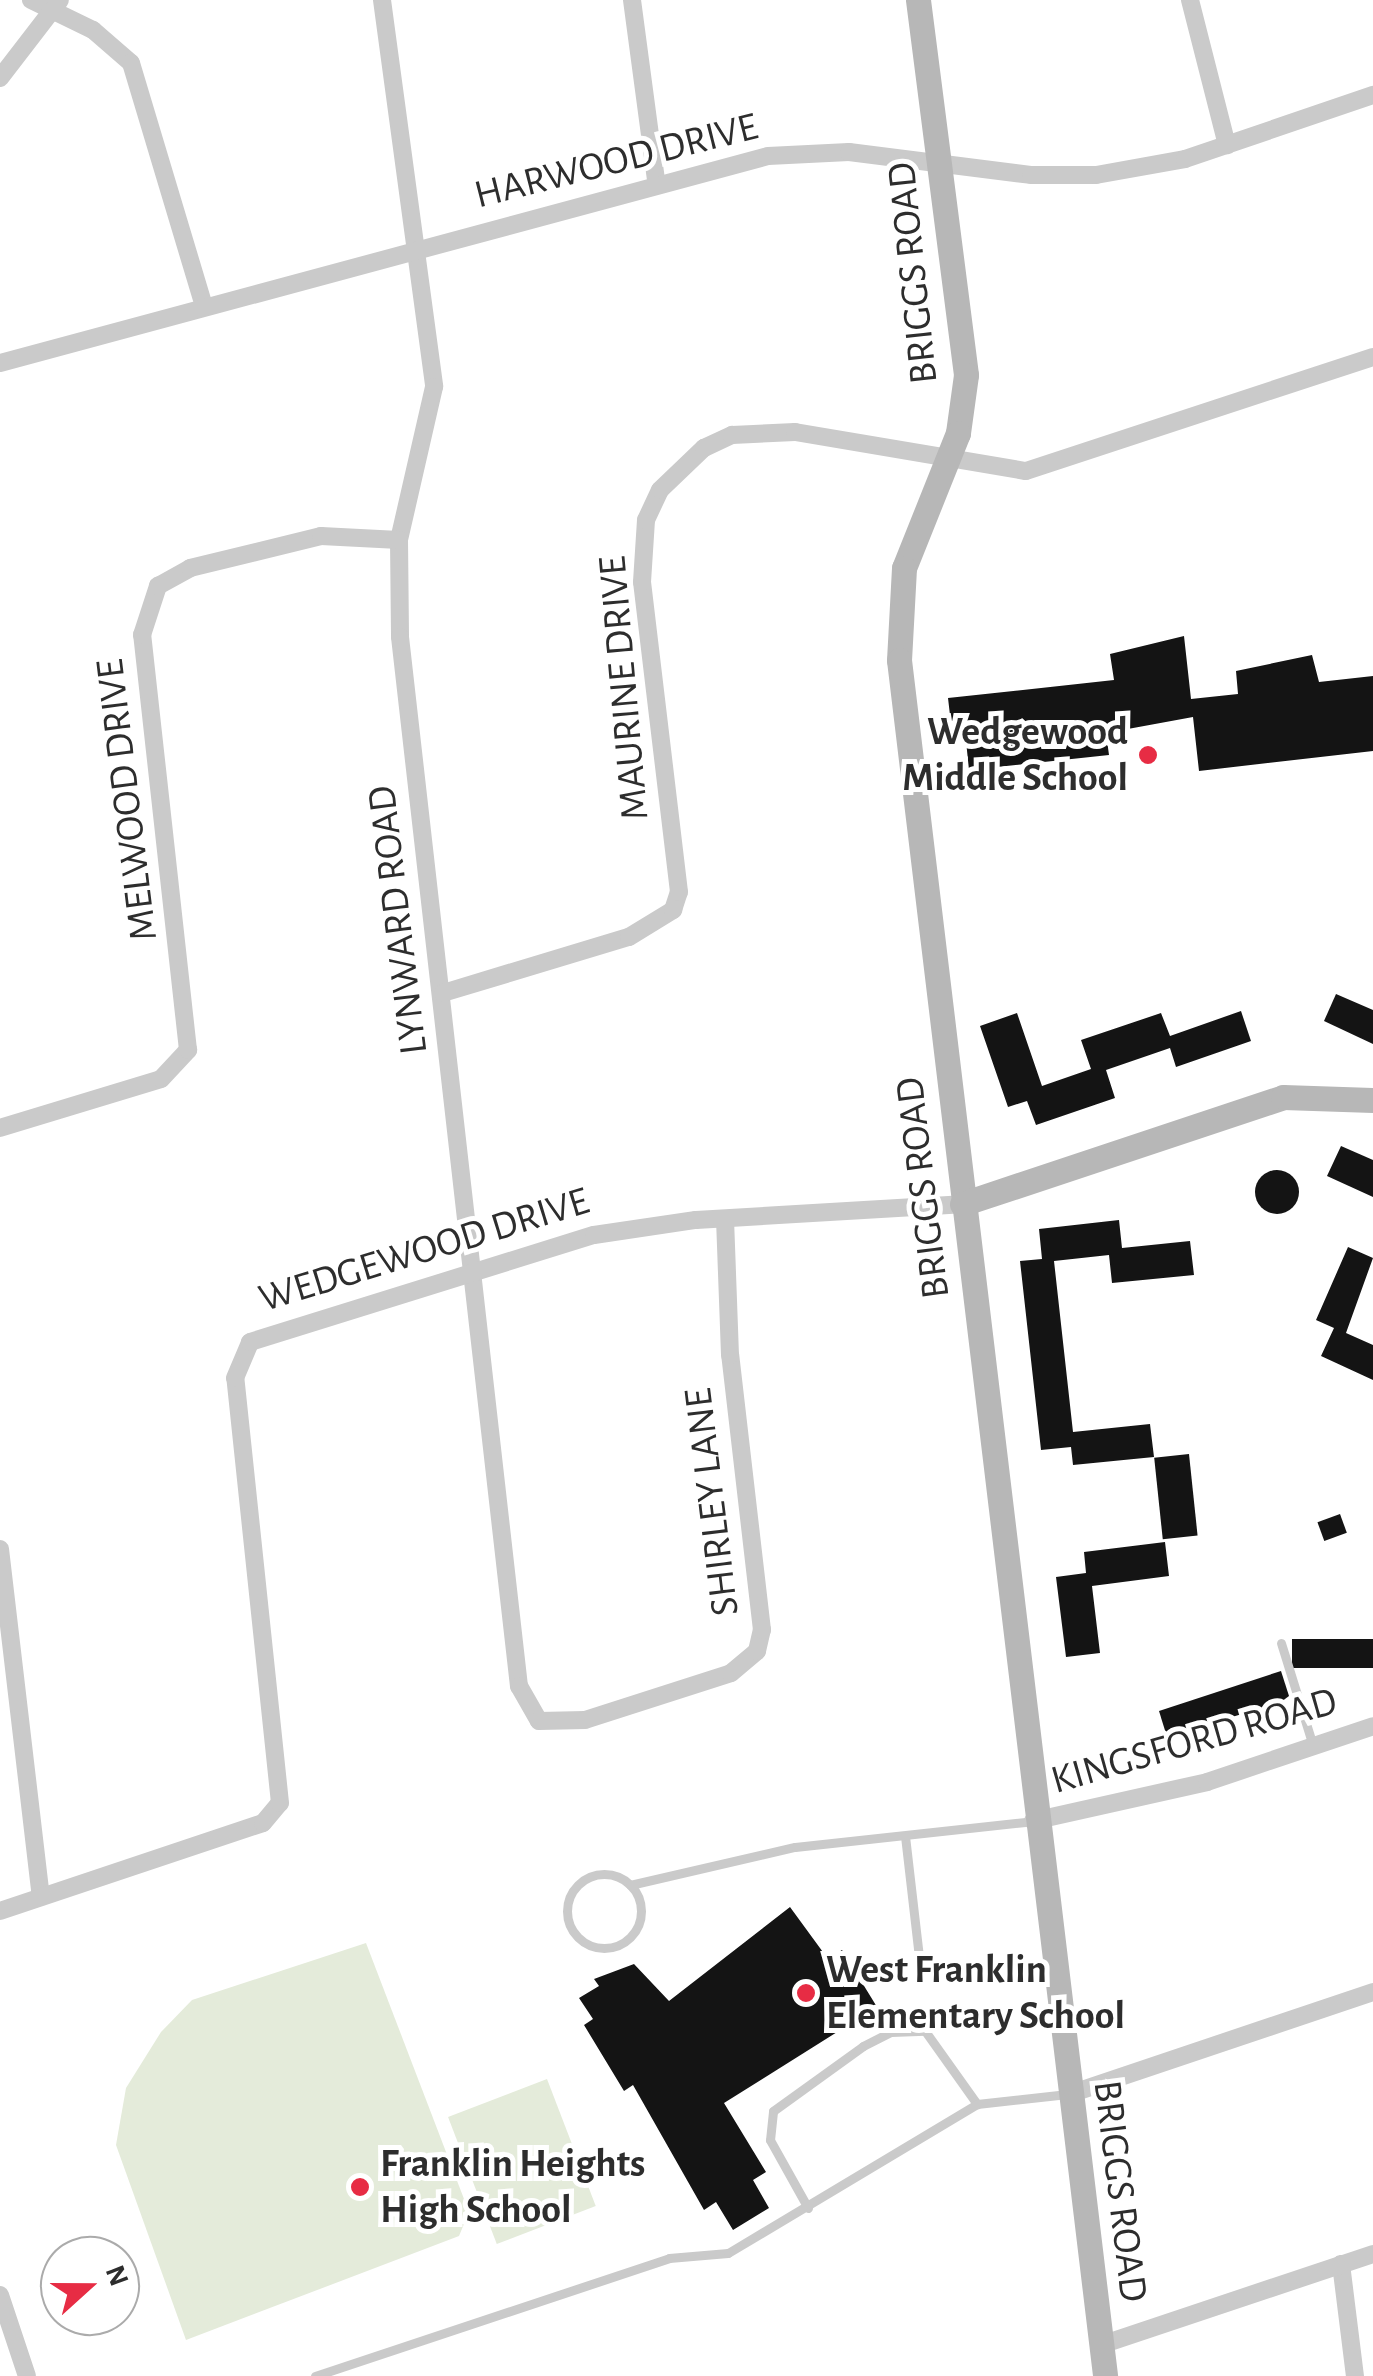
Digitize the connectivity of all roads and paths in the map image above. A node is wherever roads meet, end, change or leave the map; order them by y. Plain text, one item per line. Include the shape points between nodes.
1 (31, 0) edge
2 (382, 0) edge
3 (632, 0) edge
4 (918, 0) edge
5 (1190, 0) edge
6 (57, 6) edge
7 (0, 78) edge
8 (1373, 95) edge
9 (1227, 144) junction
10 (940, 163) junction
11 (656, 180) junction
12 (415, 249) junction
13 (204, 306) junction
14 (1373, 356) edge
15 (0, 363) edge
16 (949, 458) junction
17 (398, 540) junction
18 (442, 992) junction
19 (1373, 1100) edge
20 (0, 1128) edge
21 (962, 1204) junction
22 (724, 1219) junction
23 (473, 1269) junction
24 (0, 1549) edge
25 (1281, 1643) dead end
26 (645, 1700) joint
27 (1373, 1726) edge
28 (1314, 1746) junction
29 (1033, 1821) junction
30 (905, 1836) junction
31 (630, 1885) junction
32 (41, 1897) junction
33 (0, 1911) edge
34 (920, 1966) dead end
35 (1373, 1992) edge
36 (1070, 2094) junction
37 (978, 2104) junction
38 (808, 2208) junction
39 (1373, 2254) edge
40 (1341, 2264) junction
41 (0, 2296) edge
42 (1102, 2344) junction
43 (27, 2376) edge
44 (315, 2376) edge
45 (1105, 2376) edge
46 (1355, 2376) edge

1 - 6 street
2 - 12 street, LYNWARD ROAD
3 - 11 street
4 - 10 street, BRIGGS ROAD
5 - 9 street
6 - 7 street
6 - 13 street via 131,62
8 - 9 street, HARWOOD DRIVE
9 - 10 street, HARWOOD DRIVE via 1096,174
10 - 11 street, HARWOOD DRIVE via 848,152 768,156
10 - 16 street, BRIGGS ROAD via 966,374
11 - 12 street, HARWOOD DRIVE
12 - 13 street, HARWOOD DRIVE
12 - 17 street, LYNWARD ROAD via 433,414
13 - 15 street, HARWOOD DRIVE
14 - 16 street, MAURINE DRIVE via 1047,468
16 - 18 street, MAURINE DRIVE via 764,431 732,435 678,466 646,520 642,582 679,892 673,910 629,937
16 - 21 street, BRIGGS ROAD via 904,568 898,634
17 - 18 street, LYNWARD ROAD via 400,637
17 - 20 street, MELWOOD DRIVE via 287,542 190,568 158,586 142,635 188,1050 161,1079
18 - 23 street, LYNWARD ROAD
19 - 21 street, WEDGEWOOD DRIVE via 1283,1097
21 - 22 street, WEDGEWOOD DRIVE
21 - 29 street, BRIGGS ROAD
22 - 23 street, WEDGEWOOD DRIVE via 594,1235
22 - 26 street, SHIRLEY LANE via 725,1303 761,1640 746,1665
23 - 26 street, LYNWARD ROAD via 522,1698 540,1721 562,1726
23 - 32 street, WEDGEWOOD DRIVE via 250,1342 235,1365 280,1773 273,1815
24 - 32 street
25 - 28 lane
27 - 28 street, KINGSFORD ROAD
28 - 29 street, KINGSFORD ROAD via 1206,1782
29 - 30 lane
29 - 36 street, BRIGGS ROAD
30 - 31 lane via 795,1847
30 - 34 lane
31 - 31 lane via 609,1874 576,1887 567,1910 574,1934 594,1947 628,1939 640,1919
32 - 33 street, WEDGEWOOD DRIVE
35 - 36 street
36 - 37 lane
36 - 42 street, BRIGGS ROAD
37 - 38 lane
37 - 38 lane via 925,2031 891,2032 862,2046 773,2111 770,2140
38 - 44 lane via 728,2252 670,2258
39 - 40 street
40 - 42 street
40 - 46 street
41 - 43 street
42 - 45 street, BRIGGS ROAD

